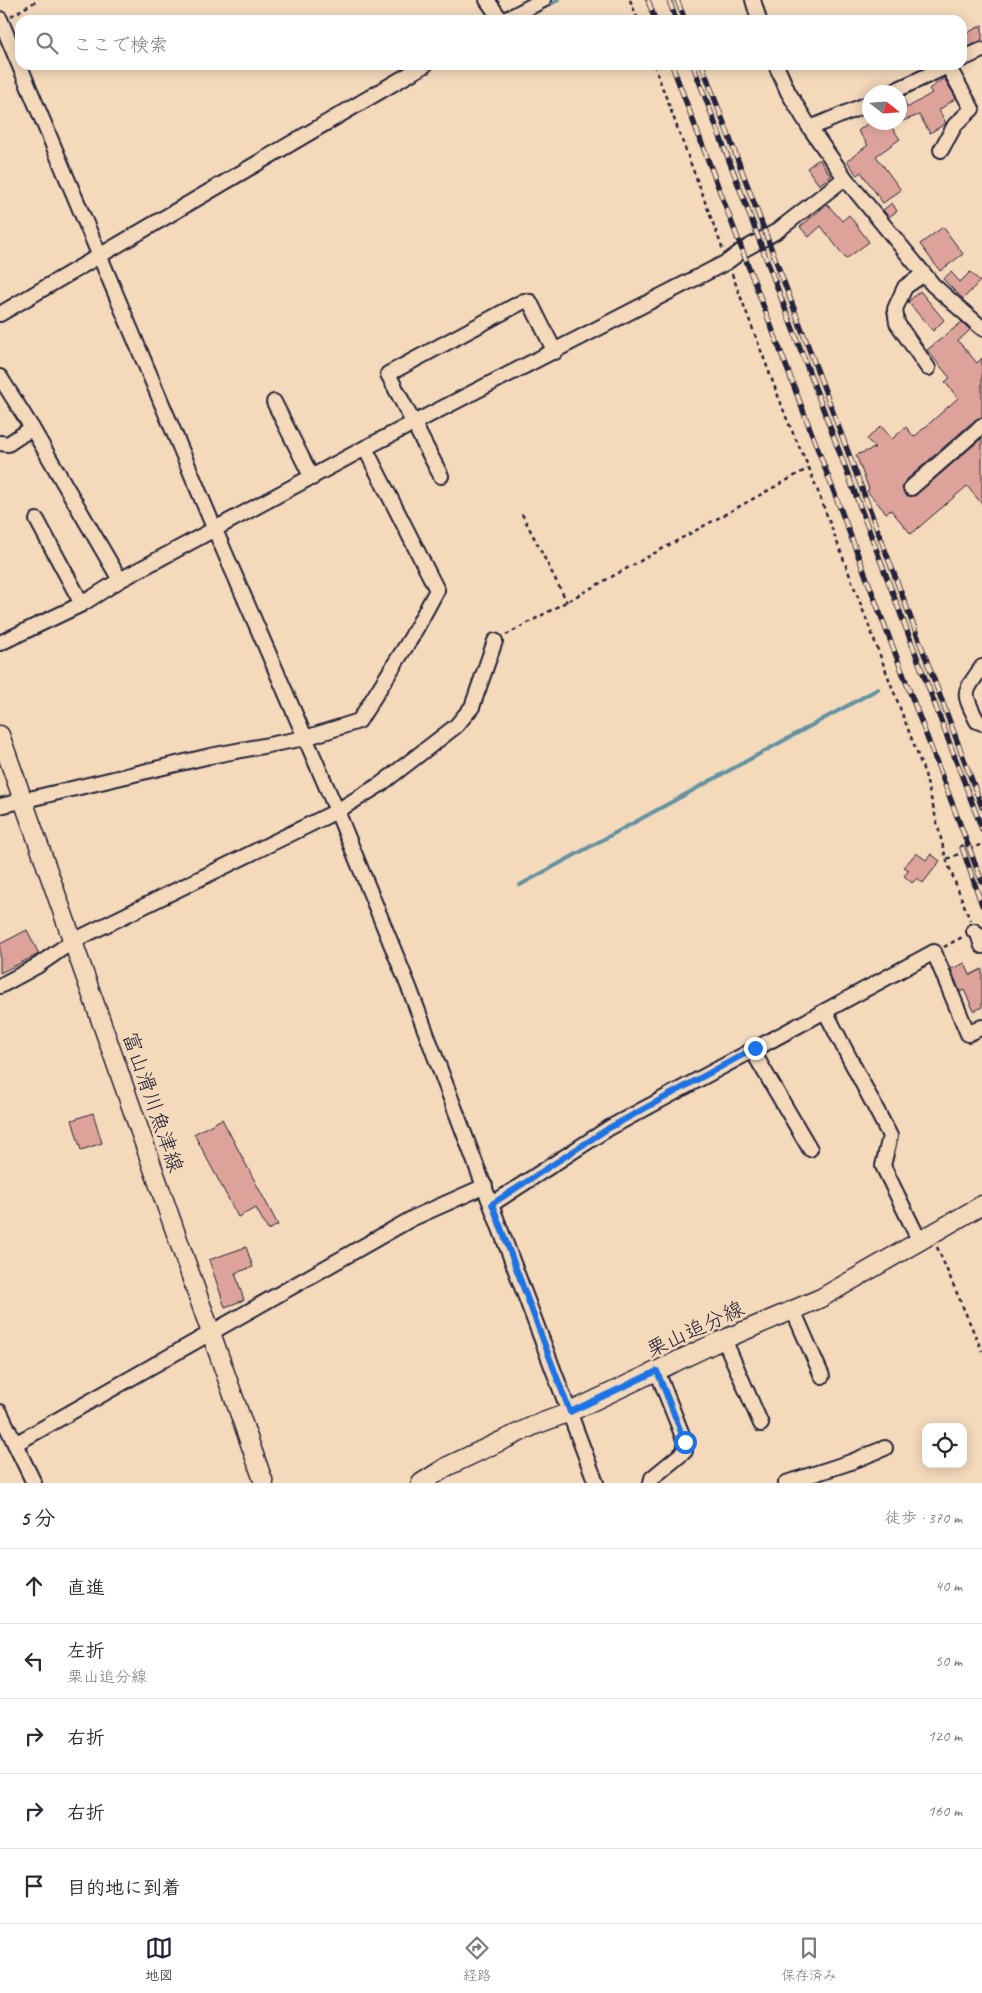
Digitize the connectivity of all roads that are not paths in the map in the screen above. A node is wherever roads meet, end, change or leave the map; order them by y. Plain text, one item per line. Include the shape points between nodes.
1 (487, 0) edge
2 (543, 0) edge
3 (753, 0) edge
4 (497, 15) edge
5 (514, 15) edge
6 (757, 15) edge
7 (0, 21) edge
8 (982, 50) edge
9 (15, 56) edge
10 (967, 58) edge
11 (21, 70) edge
12 (417, 70) edge
13 (778, 70) edge
14 (940, 70) edge
15 (951, 70) edge
16 (907, 85) edge
17 (862, 105) edge
18 (810, 128) junction
19 (941, 150) dead end
20 (845, 178) junction
21 (100, 256) junction
22 (924, 274) junction
23 (0, 314) edge
24 (982, 328) edge
25 (555, 352) junction
26 (928, 368) dead end
27 (0, 377) edge
28 (274, 402) dead end
29 (413, 424) junction
30 (982, 426) edge
31 (32, 428) junction
32 (0, 443) edge
33 (365, 448) junction
34 (442, 476) dead end
35 (312, 478) junction
36 (912, 488) dead end
37 (37, 520) dead end
38 (215, 530) junction
39 (120, 580) junction
40 (82, 604) junction
41 (495, 641) road end
42 (0, 643) edge
43 (982, 667) edge
44 (982, 723) edge
45 (0, 735) edge
46 (306, 738) junction
47 (24, 801) junction
48 (0, 806) edge
49 (337, 811) junction
50 (974, 931) road end
51 (72, 941) junction
52 (982, 946) edge
53 (0, 986) edge
54 (825, 1011) junction
55 (982, 1027) edge
56 (752, 1050) junction
57 (810, 1149) dead end
58 (485, 1186) junction
59 (492, 1204) junction
60 (982, 1205) edge
61 (926, 1238) junction
62 (793, 1310) junction
63 (210, 1332) junction
64 (724, 1339) junction
65 (657, 1371) junction
66 (822, 1376) dead end
67 (0, 1412) edge
68 (570, 1412) junction
69 (762, 1424) dead end
70 (15, 1444) junction
71 (885, 1448) dead end
72 (34, 1483) edge
73 (264, 1483) edge
74 (421, 1483) edge
75 (596, 1483) edge
76 (651, 1483) edge
77 (786, 1483) edge

1 - 4 street
2 - 5 street
3 - 6 street
7 - 9 street
8 - 10 street
11 - 21 street
12 - 21 street
13 - 18 street
14 - 16 street
15 - 19 street via 972,109 955,125
17 - 18 street
18 - 20 street
20 - 22 street
20 - 25 street via 777,231 727,262
21 - 23 street
21 - 38 street
22 - 24 street
22 - 26 street via 905,287 895,309 896,323
25 - 29 street
25 - 29 street via 530,302 524,301 388,374
27 - 31 street
28 - 35 street
29 - 33 street
29 - 34 street
30 - 36 street
31 - 32 street via 8,444
31 - 39 street
33 - 35 street
33 - 46 street via 437,590 359,721
35 - 38 street
37 - 40 street
38 - 39 street
38 - 46 street
39 - 40 street
40 - 42 street
41 - 49 street via 472,707 456,726 382,784
43 - 44 street via 966,690 977,721
45 - 47 main road, 富山滑川魚津線
46 - 47 street via 210,756
46 - 49 street
47 - 48 street
47 - 51 main road, 富山滑川魚津線
49 - 51 street
49 - 58 street
50 - 52 street
51 - 53 street via 37,966
51 - 63 main road, 富山滑川魚津線
54 - 55 street via 934,952 968,1034
54 - 56 street
54 - 61 street via 890,1136 883,1166
56 - 57 street
56 - 59 street via 609,1128
58 - 59 street
58 - 63 street via 413,1218
59 - 68 street
60 - 61 main road, 栗山追分線
61 - 62 main road, 栗山追分線 via 821,1298
62 - 64 main road, 栗山追分線
62 - 66 street
63 - 70 street
63 - 73 main road, 富山滑川魚津線
64 - 65 main road, 栗山追分線
64 - 69 street
65 - 68 main road, 栗山追分線
65 - 76 street via 685,1442 685,1451 652,1478
67 - 70 street
68 - 74 main road, 栗山追分線 via 448,1466
68 - 75 street
70 - 72 street
71 - 77 street

